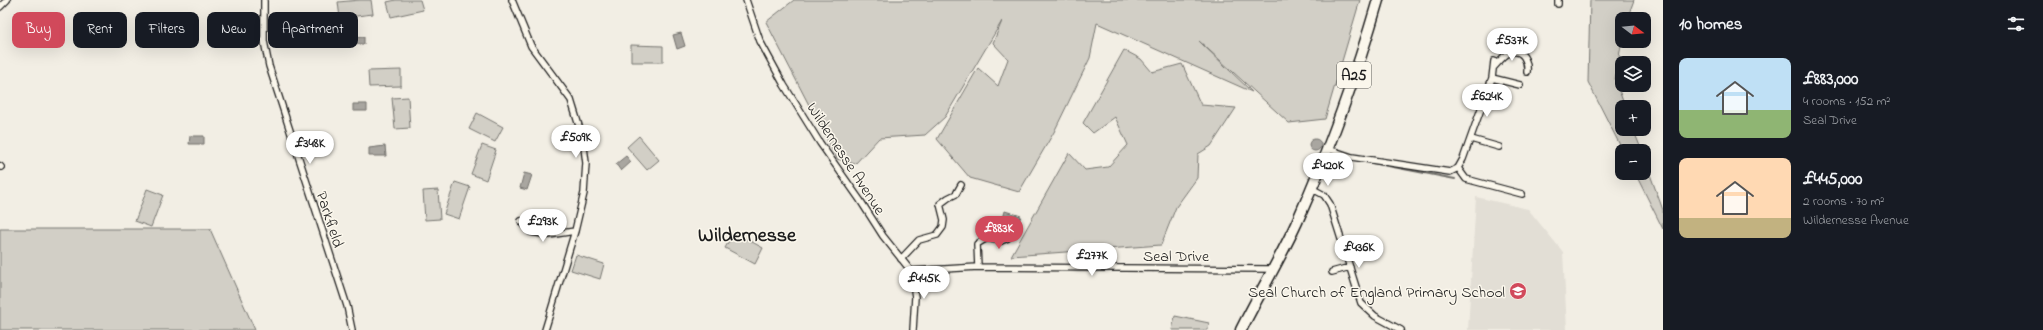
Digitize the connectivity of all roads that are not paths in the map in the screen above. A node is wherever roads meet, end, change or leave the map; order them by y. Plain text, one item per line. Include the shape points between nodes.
1 (7, 0) edge
2 (264, 0) edge
3 (512, 0) edge
4 (746, 0) edge
5 (1378, 0) edge
6 (0, 7) edge
7 (1527, 72) dead end
8 (1492, 78) junction
9 (1520, 85) dead end
10 (1471, 138) junction
11 (1499, 147) dead end
12 (1328, 149) junction
13 (1458, 168) junction
14 (960, 185) dead end
15 (1311, 188) junction
16 (1522, 194) dead end
17 (521, 221) dead end
18 (1010, 229) dead end
19 (575, 231) junction
20 (901, 259) junction
21 (978, 267) junction
22 (1350, 268) junction
23 (1272, 269) junction
24 (912, 271) junction
25 (1332, 272) dead end
26 (352, 330) edge
27 (545, 330) edge
28 (913, 330) edge
29 (1241, 330) edge
30 (1401, 330) edge

1 - 6 street
2 - 26 street, Parkfield via 264,41 269,66 347,306
3 - 19 street via 531,46 571,100 583,139 586,163 584,193
4 - 20 street, Wildernesse Avenue via 760,40 784,85 820,143
5 - 12 highway, A25
7 - 8 street via 1524,56 1518,52 1509,53 1494,64
8 - 9 street
8 - 10 street
10 - 11 street
10 - 13 street
12 - 13 street via 1352,157 1450,172
12 - 15 highway, A25
13 - 16 street via 1466,179
14 - 20 street via 956,194 940,204 944,220 943,227 937,235 919,240
15 - 22 street via 1329,201
15 - 23 highway, A25 via 1294,228
17 - 19 street via 531,232 549,235
18 - 21 street via 1008,238 1001,241 987,238 977,244
19 - 27 street
20 - 24 street, Wildernesse Avenue
21 - 23 street, Seal Drive
21 - 24 street, Seal Drive
22 - 25 street
22 - 30 street via 1363,306 1379,319
23 - 29 highway, A25
24 - 28 street via 916,296

